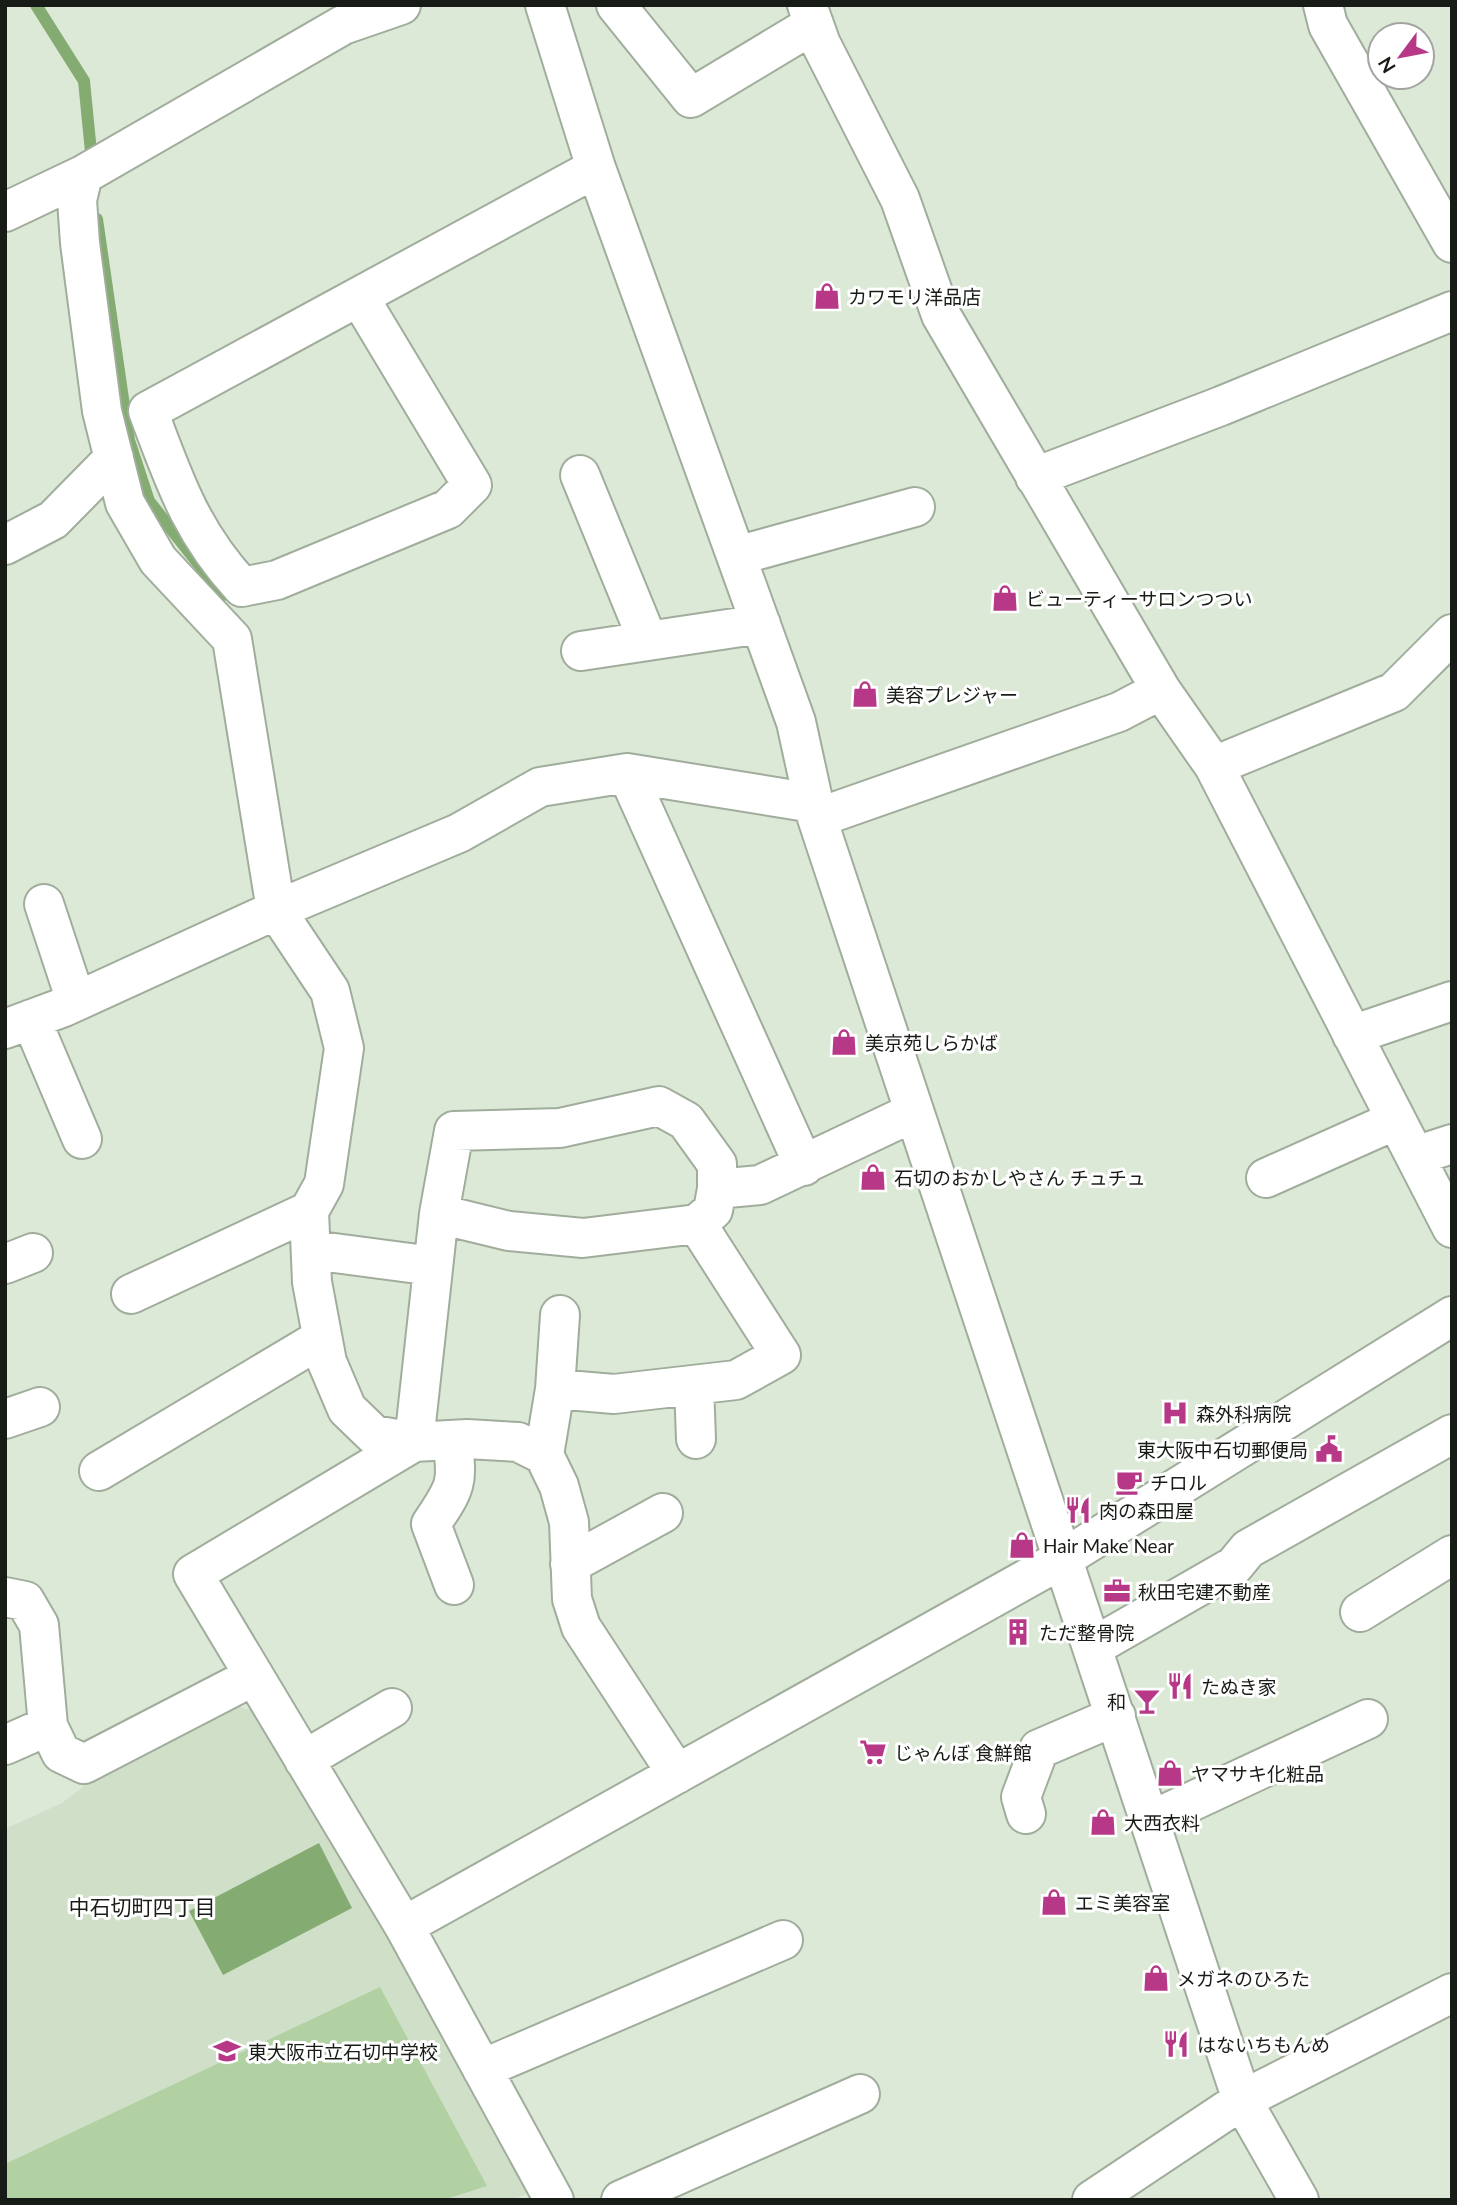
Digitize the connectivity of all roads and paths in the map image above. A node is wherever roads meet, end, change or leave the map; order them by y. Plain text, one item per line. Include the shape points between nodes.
1 (401, 5) edge
2 (545, 5) edge
3 (616, 5) edge
4 (1323, 5) edge
5 (810, 15) edge
6 (596, 168) junction
7 (83, 175) junction
8 (1442, 201) edge
9 (5, 212) edge
10 (1452, 243) edge
11 (359, 296) junction
12 (1452, 311) edge
13 (114, 458) junction
14 (580, 475) dead end
15 (1035, 477) junction
16 (915, 507) dead end
17 (5, 545) edge
18 (736, 555) junction
19 (761, 624) junction
20 (1452, 634) edge
21 (648, 641) junction
22 (581, 651) dead end
23 (1161, 690) junction
24 (1214, 766) junction
25 (627, 773) junction
26 (815, 811) junction
27 (44, 904) dead end
28 (276, 910) junction
29 (76, 1001) junction
30 (1452, 1001) edge
31 (18, 1024) edge
32 (1352, 1035) junction
33 (914, 1112) junction
34 (1396, 1120) junction
35 (82, 1139) dead end
36 (1452, 1144) edge
37 (1415, 1156) junction
38 (804, 1166) junction
39 (1266, 1178) dead end
40 (717, 1189) junction
41 (309, 1211) junction
42 (439, 1214) junction
43 (697, 1224) junction
44 (1452, 1228) edge
45 (312, 1250) junction
46 (433, 1266) junction
47 (131, 1294) dead end
48 (560, 1315) dead end
49 (1452, 1316) edge
50 (322, 1338) junction
51 (694, 1385) junction
52 (555, 1389) junction
53 (1452, 1434) edge
54 (696, 1438) dead end
55 (452, 1441) junction
56 (414, 1442) junction
57 (544, 1455) junction
58 (99, 1471) dead end
59 (663, 1513) dead end
60 (1452, 1555) edge
61 (1064, 1558) junction
62 (570, 1564) junction
63 (454, 1585) dead end
64 (5, 1597) edge
65 (1360, 1612) dead end
66 (1093, 1647) junction
67 (254, 1676) junction
68 (392, 1708) dead end
69 (1116, 1716) junction
70 (1368, 1719) dead end
71 (48, 1726) junction
72 (5, 1745) edge
73 (304, 1760) junction
74 (677, 1774) junction
75 (1027, 1814) dead end
76 (1150, 1821) junction
77 (404, 1926) junction
78 (783, 1940) dead end
79 (1452, 1993) edge
80 (482, 2069) junction
81 (860, 2094) dead end
82 (1242, 2100) junction
83 (554, 2200) edge
84 (621, 2200) edge
85 (1092, 2200) edge
86 (1299, 2200) edge

1 - 7 street via 343,25
2 - 6 street
3 - 5 street via 691,98
4 - 8 street via 1328,25
5 - 15 street via 889,175 941,315
6 - 11 street
6 - 18 street
7 - 9 street
7 - 13 street via 77,200 80,243 102,411
8 - 10 street
11 - 11 street via 472,485 448,509 277,580 242,587 215,558 184,506 148,411
12 - 15 street
13 - 17 street via 53,520
13 - 28 street via 125,503 158,560 232,639
14 - 21 street
15 - 23 street
16 - 18 street
18 - 19 street
19 - 21 street
19 - 26 street via 796,722
20 - 24 street via 1394,692
21 - 22 street
23 - 24 street
23 - 26 street via 1119,712
24 - 32 street
25 - 26 street
25 - 28 street via 540,787 459,833
25 - 38 street
26 - 33 street
27 - 29 street
28 - 29 street
28 - 41 street via 330,991 344,1048 324,1184
29 - 31 street
30 - 32 street
31 - 35 street
32 - 34 street
33 - 38 street
33 - 61 street
34 - 37 street
34 - 39 street
36 - 37 street
37 - 44 street
38 - 40 street via 761,1185
40 - 42 street via 717,1164 686,1121 659,1106 560,1128 454,1131
40 - 43 street via 713,1210
41 - 45 street
41 - 47 street
42 - 43 street via 509,1231 583,1238
42 - 46 street
43 - 51 street via 782,1355 736,1380
45 - 46 street
45 - 50 street via 312,1282
46 - 56 street
48 - 52 street
49 - 61 street
50 - 56 street via 347,1409 374,1435
50 - 58 street
51 - 52 street via 614,1394
51 - 54 street
52 - 57 street
53 - 66 street via 1248,1549 1234,1566
55 - 56 street
55 - 57 street via 518,1442
55 - 63 street via 457,1477 431,1524
56 - 67 street via 193,1574
57 - 62 street via 569,1522
59 - 62 street
60 - 65 street
61 - 66 street
61 - 74 street
62 - 74 street via 572,1599 581,1627
64 - 71 street via 25,1601 39,1625
66 - 69 street
67 - 71 street via 85,1764 61,1754
67 - 73 street
68 - 73 street
69 - 75 street via 1039,1749 1021,1797
69 - 76 street
70 - 76 street
71 - 72 street
73 - 77 street
74 - 77 street
76 - 82 street
77 - 80 street
78 - 80 street
79 - 82 street
80 - 83 street
81 - 84 street
82 - 85 street
82 - 86 street

